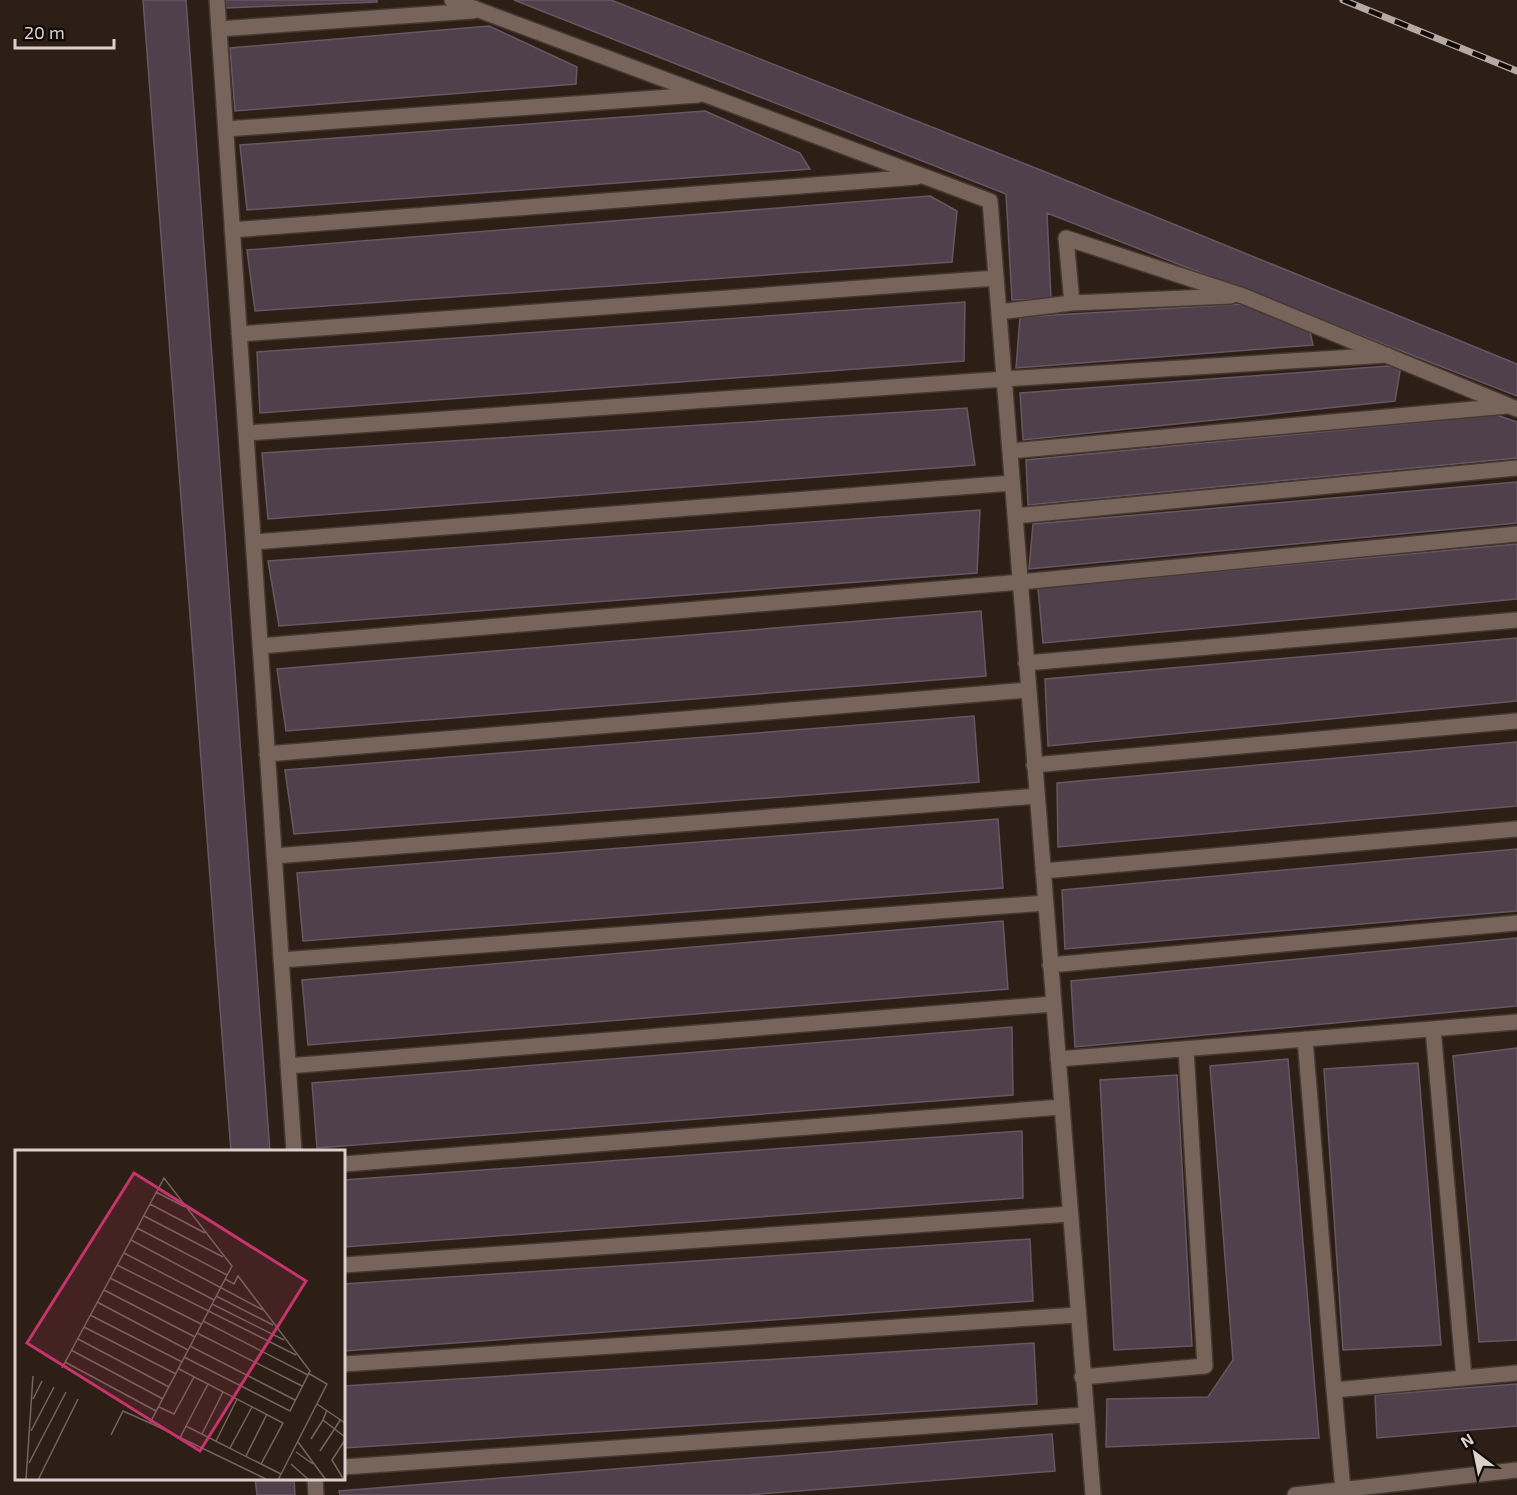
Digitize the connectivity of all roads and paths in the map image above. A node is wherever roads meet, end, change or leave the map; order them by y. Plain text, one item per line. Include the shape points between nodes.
1 (217, 0) edge
2 (452, 0) edge
3 (480, 10) junction
4 (219, 29) junction
5 (705, 94) junction
6 (226, 129) junction
7 (924, 176) junction
8 (232, 230) junction
9 (996, 278) junction
10 (1243, 296) junction
11 (1072, 303) junction
12 (999, 312) junction
13 (239, 334) junction
14 (1387, 355) junction
15 (1004, 379) junction
16 (1514, 407) edge
17 (246, 433) junction
18 (1010, 451) junction
19 (1517, 468) edge
20 (1012, 483) junction
21 (1015, 516) junction
22 (1517, 534) edge
23 (253, 542) junction
24 (1020, 582) junction
25 (1517, 620) edge
26 (260, 646) junction
27 (1026, 663) junction
28 (1028, 690) junction
29 (1517, 721) edge
30 (267, 754) junction
31 (1034, 765) junction
32 (1037, 795) junction
33 (1517, 829) edge
34 (274, 856) junction
35 (1043, 870) junction
36 (1045, 903) junction
37 (1517, 923) edge
38 (281, 960) junction
39 (1050, 965) junction
40 (1053, 1004) junction
41 (1517, 1022) edge
42 (1433, 1029) junction
43 (1305, 1039) junction
44 (1186, 1049) junction
45 (1058, 1059) junction
46 (288, 1066) junction
47 (1061, 1107) junction
48 (294, 1150) edge
49 (345, 1164) edge
50 (1070, 1214) junction
51 (345, 1265) edge
52 (1077, 1316) junction
53 (345, 1364) edge
54 (1517, 1373) edge
55 (1082, 1377) junction
56 (1464, 1378) junction
57 (1334, 1390) junction
58 (1085, 1415) junction
59 (345, 1467) edge
60 (1517, 1470) edge
61 (315, 1480) edge
62 (1343, 1490) junction
63 (316, 1495) edge
64 (1093, 1495) edge
65 (1295, 1495) edge

1 - 4 lane
2 - 3 lane
3 - 4 lane
3 - 5 lane
4 - 6 lane
5 - 6 lane
5 - 7 lane
6 - 8 lane
7 - 8 lane
7 - 9 lane via 990,201
8 - 13 lane
9 - 12 lane
9 - 13 lane
10 - 11 lane
10 - 11 lane via 1066,238
10 - 14 lane
11 - 12 lane
12 - 15 lane
13 - 17 lane
14 - 15 lane
14 - 16 lane
15 - 17 lane
15 - 18 lane
16 - 18 lane
17 - 23 lane
18 - 20 lane
19 - 21 lane
20 - 21 lane
20 - 23 lane
21 - 24 lane
22 - 24 lane
23 - 26 lane
24 - 26 lane
24 - 27 lane
25 - 27 lane
26 - 30 lane
27 - 28 lane
28 - 30 lane
28 - 31 lane
29 - 31 lane
30 - 34 lane
31 - 32 lane
32 - 34 lane
32 - 35 lane
33 - 35 lane
34 - 38 lane
35 - 36 lane
36 - 38 lane
36 - 39 lane
37 - 39 lane
38 - 46 lane
39 - 40 lane
40 - 45 lane
40 - 46 lane
41 - 42 lane
42 - 43 lane
42 - 56 lane
43 - 44 lane
43 - 57 lane
44 - 45 lane
44 - 55 lane via 1205,1366
45 - 47 lane
46 - 48 lane
47 - 49 lane
47 - 50 lane
50 - 51 lane
50 - 52 lane
52 - 53 lane
52 - 55 lane
54 - 56 lane
55 - 58 lane
56 - 57 lane
57 - 62 lane
58 - 59 lane
58 - 64 lane
60 - 62 lane
61 - 63 lane
62 - 65 lane

